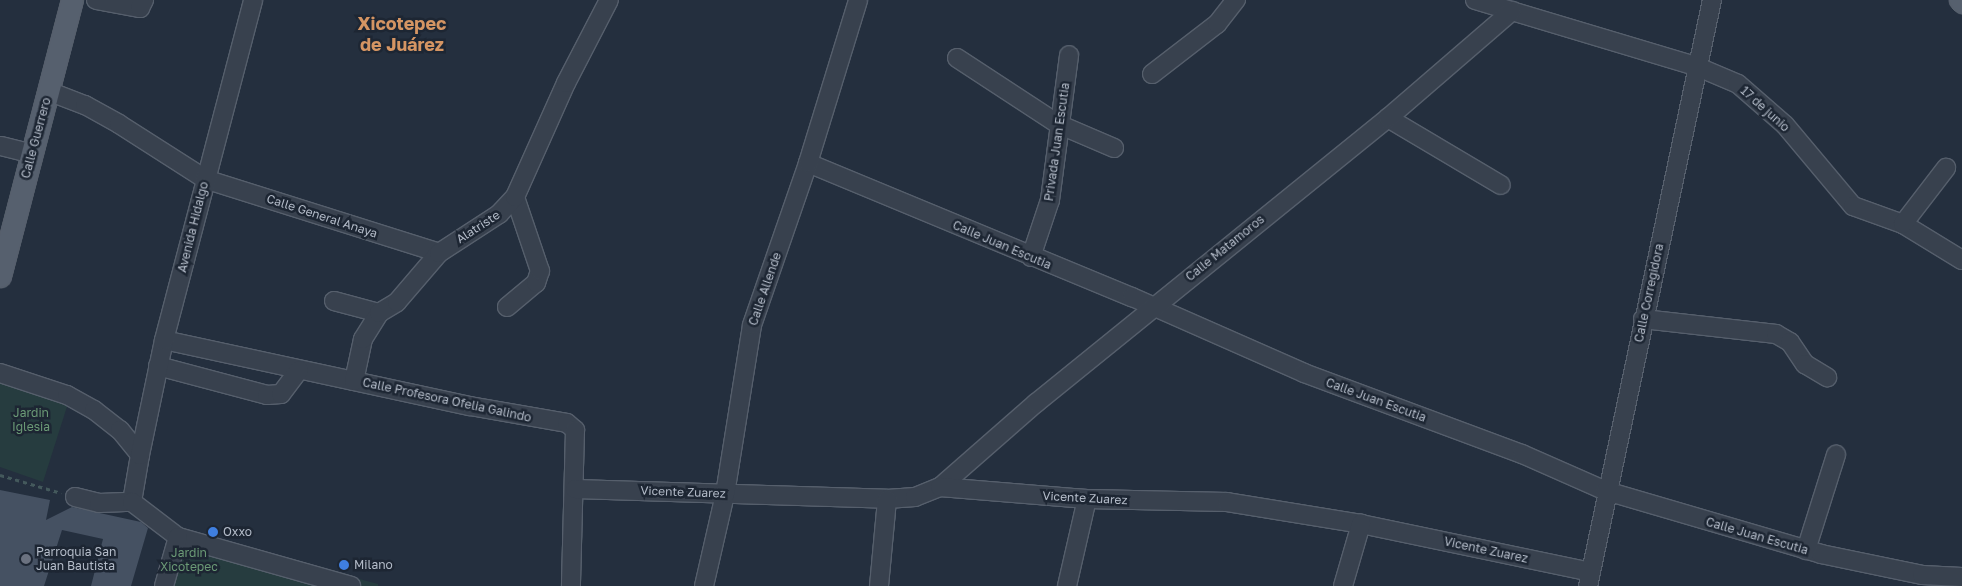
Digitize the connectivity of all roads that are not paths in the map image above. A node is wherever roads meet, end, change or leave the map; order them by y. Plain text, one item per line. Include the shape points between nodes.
1 (72, 0) edge
2 (96, 0) edge
3 (144, 0) edge
4 (253, 0) edge
5 (609, 0) edge
6 (858, 0) edge
7 (1236, 0) edge
8 (1476, 0) edge
9 (1712, 0) edge
10 (1512, 11) junction
11 (1069, 55) dead end
12 (957, 58) dead end
13 (1698, 67) junction
14 (1152, 74) dead end
15 (48, 91) junction
16 (1388, 118) junction
17 (1058, 124) junction
18 (0, 146) edge
19 (1114, 148) dead end
20 (32, 154) junction
21 (808, 163) junction
22 (1946, 168) dead end
23 (205, 179) junction
24 (1501, 184) dead end
25 (515, 197) junction
26 (1903, 224) junction
27 (4, 246) edge
28 (439, 253) junction
29 (1031, 257) junction
30 (1962, 260) edge
31 (0, 276) edge
32 (334, 302) dead end
33 (1153, 307) junction
34 (507, 308) dead end
35 (379, 313) junction
36 (1643, 319) junction
37 (164, 340) junction
38 (158, 366) junction
39 (299, 370) junction
40 (0, 374) edge
41 (1827, 377) dead end
42 (354, 381) junction
43 (1836, 454) dead end
44 (140, 455) junction
45 (940, 487) junction
46 (575, 488) junction
47 (1606, 491) junction
48 (725, 494) junction
49 (76, 497) road end
50 (887, 499) junction
51 (1087, 499) junction
52 (132, 502) junction
53 (1361, 524) junction
54 (178, 537) junction
55 (1806, 550) junction
56 (1962, 577) edge
57 (1590, 579) edge
58 (1920, 580) edge
59 (164, 586) edge
60 (351, 586) edge
61 (571, 586) edge
62 (704, 586) edge
63 (879, 586) edge
64 (1067, 586) edge
65 (1343, 586) edge

1 - 15 main road, Calle Guerrero
2 - 3 street via 140,8
4 - 23 street, Avenida Hidalgo
5 - 25 street, Alatriste via 566,83
6 - 21 street, Calle Allende
7 - 14 street via 1217,24
8 - 10 street, 17 de junio
9 - 13 street, Calle Corregidora
10 - 13 street, 17 de junio
10 - 16 street, Calle Matamoros
11 - 17 street, Privada Juan Escutia
12 - 17 street
13 - 26 street, 17 de junio via 1738,84 1785,125 1853,206
13 - 36 street, Calle Corregidora
15 - 20 main road, Calle Guerrero
15 - 23 street, Calle General Anaya via 111,119
16 - 24 street
16 - 33 street, Calle Matamoros
17 - 19 street
17 - 29 street, Privada Juan Escutia via 1050,200
18 - 20 street
20 - 27 main road, Calle Guerrero
21 - 29 street, Calle Juan Escutia
21 - 48 street, Calle Allende via 752,325
22 - 26 street
23 - 28 street, Calle General Anaya
23 - 37 street, Avenida Hidalgo
25 - 28 street, Alatriste via 504,210
25 - 34 street via 540,271 536,283
26 - 30 street, 17 de junio
27 - 31 main road, Calle Guerrero
28 - 35 street, Alatriste via 398,302
29 - 33 street, Calle Juan Escutia
32 - 35 street
33 - 45 street, Calle Matamoros
33 - 47 street, Calle Juan Escutia via 1304,373 1522,454
35 - 42 street, Alatriste via 363,339
36 - 41 street via 1776,334 1790,342 1804,364
36 - 47 street, Calle Corregidora
37 - 38 street, Avenida Hidalgo
37 - 39 street, Calle Profesora Ofelia Galindo
38 - 39 street via 267,396 282,394
38 - 44 street, Avenida Hidalgo
39 - 42 street, Calle Profesora Ofelia Galindo
40 - 44 street via 67,395 94,410 120,430
42 - 46 street, Calle Profesora Ofelia Galindo via 567,424 576,430
43 - 55 street
44 - 52 street, Avenida Hidalgo
45 - 50 street, Vicente Zuarez via 915,497
45 - 51 street, Vicente Zuarez
46 - 48 street, Vicente Zuarez
46 - 61 street, Calle Profesora Ofelia Galindo
47 - 55 street, Calle Juan Escutia
47 - 57 street, Calle Corregidora
48 - 50 street, Vicente Zuarez
48 - 62 street, Calle Allende
49 - 52 street via 99,503
50 - 63 street
51 - 53 street, Vicente Zuarez via 1226,502
51 - 64 street
52 - 54 street
53 - 57 street, Vicente Zuarez
53 - 65 street
54 - 59 street
54 - 60 street
55 - 58 street, Calle Juan Escutia
56 - 58 street, Calle Juan Escutia

